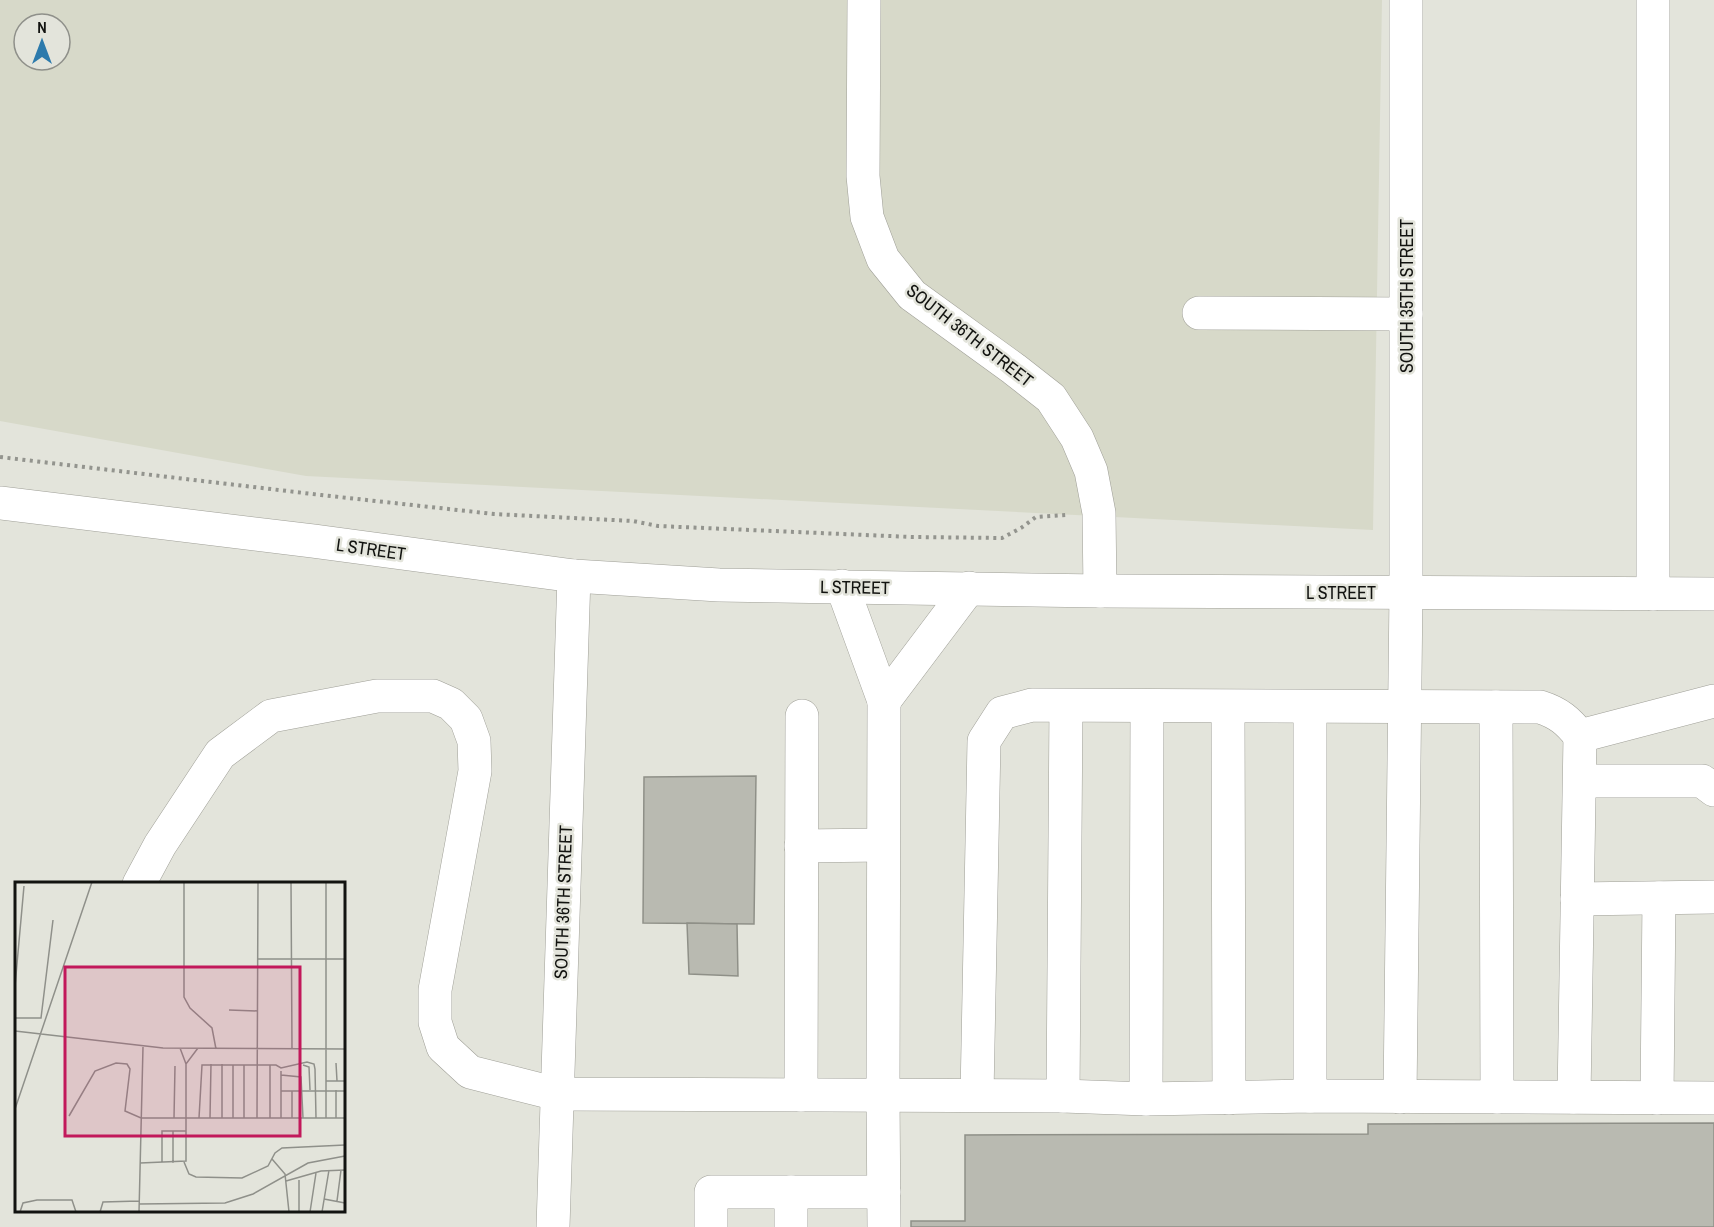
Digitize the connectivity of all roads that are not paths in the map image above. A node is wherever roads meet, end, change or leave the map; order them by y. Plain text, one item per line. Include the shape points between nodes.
1 (864, 0) edge
2 (1407, 0) edge
3 (1653, 0) edge
4 (1199, 313) dead end
5 (1407, 314) junction
6 (0, 503) edge
7 (574, 576) junction
8 (842, 586) junction
9 (969, 588) junction
10 (1100, 591) junction
11 (1406, 593) junction
12 (1653, 594) junction
13 (1714, 594) edge
14 (884, 700) junction
15 (1066, 706) junction
16 (1147, 706) junction
17 (1707, 706) edge
18 (1228, 707) junction
19 (1310, 708) junction
20 (1405, 708) junction
21 (1496, 708) junction
22 (801, 716) dead end
23 (1580, 736) junction
24 (1580, 781) junction
25 (1714, 790) edge
26 (883, 845) junction
27 (801, 846) junction
28 (140, 882) edge
29 (1714, 897) edge
30 (1659, 898) junction
31 (1578, 899) junction
32 (557, 1094) junction
33 (801, 1095) junction
34 (883, 1095) junction
35 (976, 1095) junction
36 (1063, 1096) junction
37 (1310, 1096) junction
38 (1400, 1097) junction
39 (1497, 1097) junction
40 (1574, 1097) junction
41 (1229, 1098) junction
42 (1657, 1098) junction
43 (1714, 1098) edge
44 (1146, 1099) junction
45 (791, 1192) junction
46 (884, 1192) junction
47 (553, 1227) edge
48 (711, 1227) edge
49 (791, 1227) edge
50 (884, 1227) edge

1 - 10 main road, SOUTH 36TH STREET via 863,176 867,217 883,259 912,295 1051,398 1077,438 1092,471 1099,513
2 - 5 main road, SOUTH 35TH STREET
3 - 12 main road
4 - 5 main road
5 - 11 main road, SOUTH 35TH STREET
6 - 7 main road, L STREET
7 - 8 main road, L STREET via 719,585
7 - 32 main road, SOUTH 36TH STREET
8 - 9 main road, L STREET
8 - 14 main road
9 - 10 main road, L STREET
9 - 14 main road
10 - 11 main road, L STREET
11 - 12 main road, L STREET
11 - 20 main road, SOUTH 35TH STREET
12 - 13 main road, L STREET
14 - 26 main road
15 - 16 main road
15 - 35 main road via 1032,705 1002,713 984,741
15 - 36 main road
16 - 18 main road
16 - 44 main road
17 - 23 main road
18 - 19 main road
18 - 41 main road
19 - 20 main road
19 - 37 main road
20 - 21 main road
20 - 38 main road, SOUTH 35TH STREET
21 - 23 main road via 1554,711
21 - 39 main road
22 - 27 main road
23 - 24 main road
24 - 25 main road via 1702,781
24 - 31 main road
26 - 27 main road
26 - 34 main road
27 - 33 main road
28 - 32 main road via 220,754 271,716 377,696 433,696 451,704 466,719 474,741 475,771 435,990 435,1022 443,1047 470,1072
29 - 30 main road
30 - 31 main road
30 - 42 main road
31 - 40 main road
32 - 33 main road
32 - 47 main road, SOUTH 36TH STREET
33 - 34 main road
34 - 35 main road
34 - 46 main road
35 - 36 main road
36 - 44 main road
37 - 38 main road
37 - 41 main road
38 - 39 main road
39 - 40 main road
40 - 42 main road
41 - 44 main road
42 - 43 main road
45 - 46 main road
45 - 48 main road via 711,1192
45 - 49 main road
46 - 50 main road

